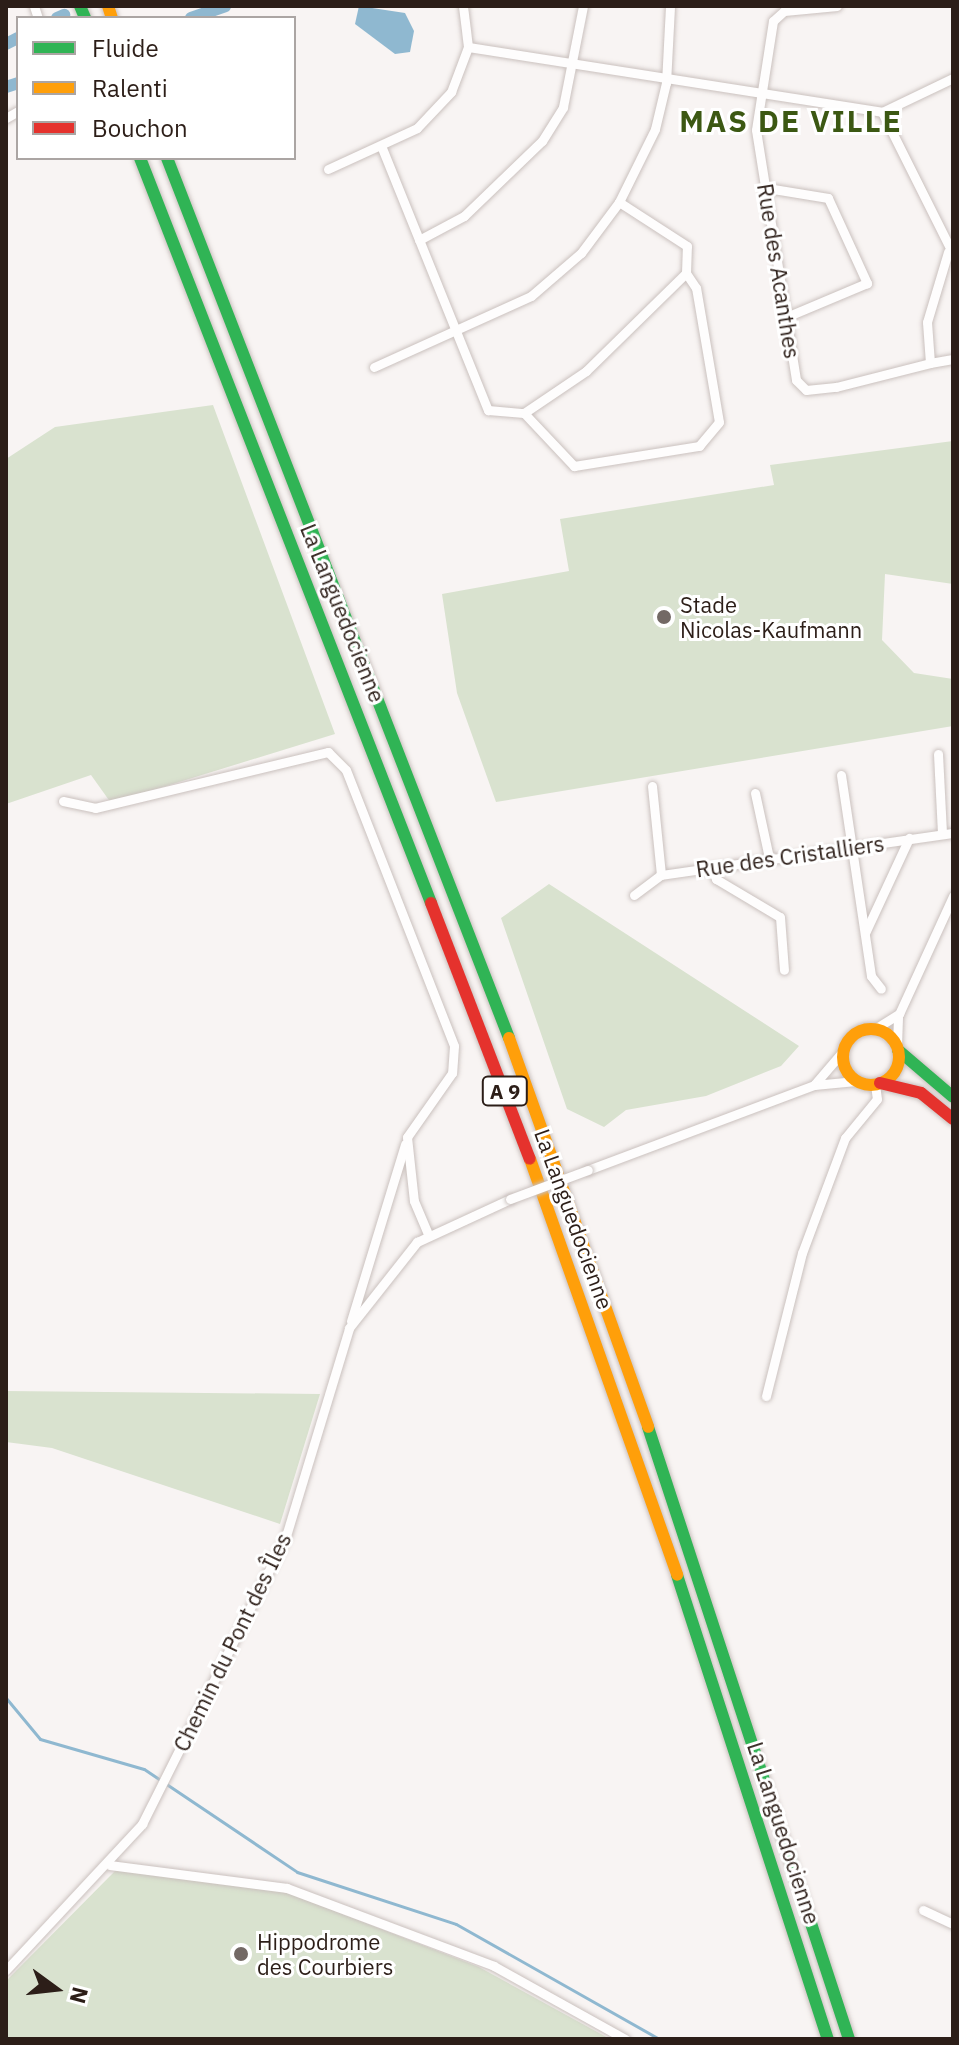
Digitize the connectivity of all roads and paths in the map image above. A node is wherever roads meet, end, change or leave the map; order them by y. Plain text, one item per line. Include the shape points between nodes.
1 (463, 6) edge
2 (583, 6) edge
3 (670, 6) edge
4 (837, 6) edge
5 (468, 47) junction
6 (573, 65) junction
7 (953, 78) edge
8 (666, 83) junction
9 (761, 98) junction
10 (882, 112) junction
11 (382, 148) junction
12 (141, 160) edge
13 (168, 160) edge
14 (328, 169) dead end
15 (767, 188) junction
16 (619, 202) junction
17 (419, 240) junction
18 (951, 253) edge
19 (686, 273) junction
20 (786, 317) junction
21 (458, 332) junction
22 (953, 359) edge
23 (930, 363) junction
24 (374, 367) dead end
25 (524, 413) junction
26 (938, 754) dead end
27 (841, 775) dead end
28 (652, 786) dead end
29 (755, 793) dead end
30 (63, 801) dead end
31 (948, 833) edge
32 (909, 838) junction
33 (852, 847) junction
34 (769, 858) junction
35 (712, 868) junction
36 (661, 875) junction
37 (634, 895) dead end
38 (953, 896) edge
39 (865, 933) junction
40 (784, 970) dead end
41 (881, 989) dead end
42 (899, 1014) junction
43 (873, 1030) junction
44 (897, 1048) junction
45 (844, 1050) junction
46 (856, 1081) junction
47 (878, 1084) junction
48 (814, 1085) junction
49 (953, 1097) edge
50 (953, 1119) edge
51 (407, 1137) junction
52 (429, 1236) junction
53 (349, 1328) junction
54 (766, 1396) dead end
55 (110, 1865) junction
56 (923, 1910) dead end
57 (953, 1924) edge
58 (6, 1970) edge
59 (625, 2039) edge
60 (828, 2039) edge
61 (849, 2039) edge

1 - 5 street
2 - 6 street
3 - 8 street
4 - 9 street, Rue des Acanthes via 784,11 773,21
5 - 6 street
5 - 11 street via 436,111
6 - 8 street
6 - 17 street via 563,107 542,141 464,216
7 - 10 street
8 - 9 street
8 - 16 street via 655,129
9 - 10 street
9 - 15 street, Rue des Acanthes via 756,130
10 - 18 street
11 - 14 street
11 - 17 street
12 - 60 main road, La Languedocienne / A 9 via 534,1168 715,1683
13 - 61 main road, La Languedocienne / A 9 via 584,1232
15 - 20 street, Rue des Acanthes
15 - 20 street via 828,198 867,283
16 - 19 street via 687,246
16 - 21 street via 581,253 531,296
17 - 21 street
18 - 23 street via 927,322
19 - 25 street via 586,371
19 - 25 street via 696,288 719,422 712,435 699,446 582,468
20 - 23 street, Rue des Acanthes via 796,380 806,390
21 - 24 street
21 - 25 street via 488,410
22 - 23 street
26 - 31 street
27 - 33 street
28 - 36 street
29 - 34 street
30 - 51 street via 95,808 328,752 346,770 454,1046 452,1073
31 - 32 street, Rue des Cristalliers
32 - 33 street, Rue des Cristalliers
32 - 39 street
33 - 34 street, Rue des Cristalliers
33 - 39 street
34 - 35 street, Rue des Cristalliers
35 - 36 street, Rue des Cristalliers
35 - 40 street via 716,879 780,917
36 - 37 street, Rue des Cristalliers
38 - 42 street
39 - 41 street via 871,976
42 - 43 street
42 - 44 street
43 - 44 main road
43 - 45 main road via 855,1034
44 - 47 main road via 896,1071
44 - 49 main road
45 - 46 main road
45 - 48 street
46 - 47 main road
46 - 48 street
47 - 50 main road via 921,1093
47 - 54 street via 877,1099 845,1138 802,1253
48 - 52 street, Chemin du Pont des Îles, bridge via 510,1199
51 - 52 street via 414,1201
51 - 53 street
52 - 53 street, Chemin du Pont des Îles
53 - 55 street, Chemin du Pont des Îles via 286,1536 157,1794
55 - 58 street, Chemin du Pont des Îles
55 - 59 street via 287,1888 494,1966
56 - 57 street

